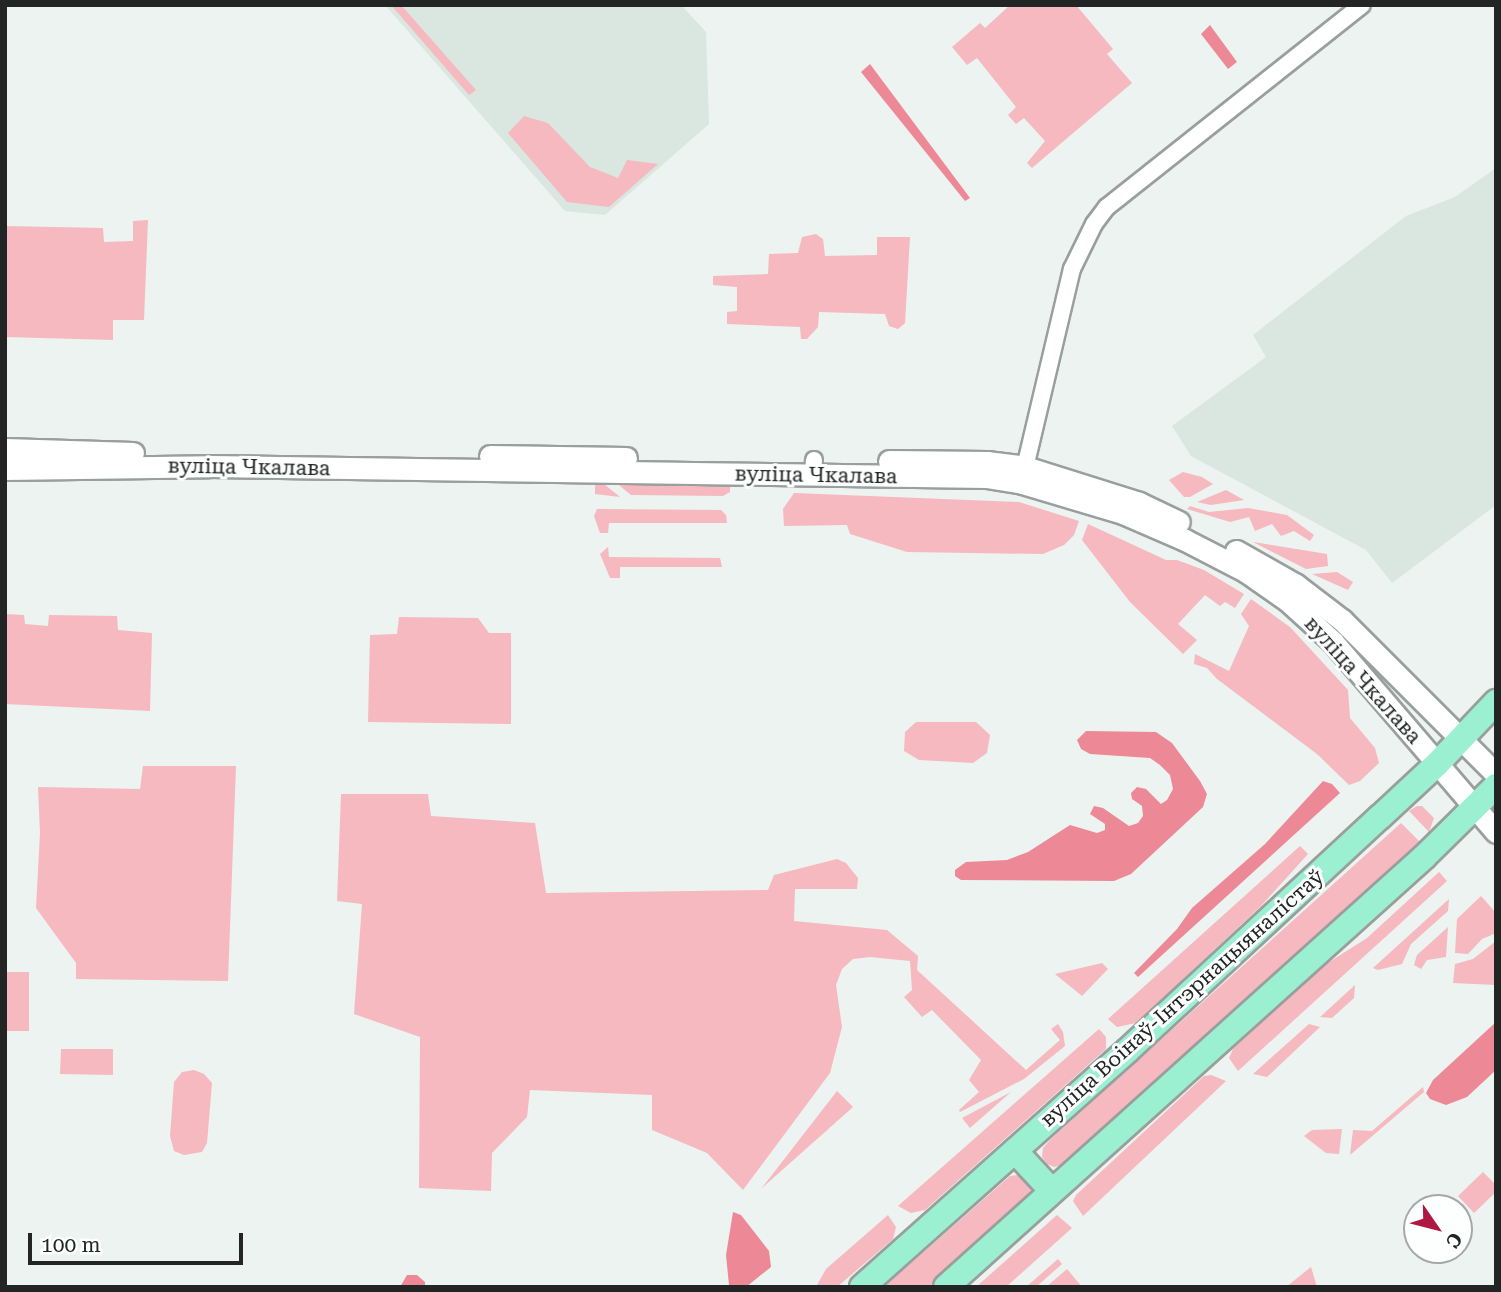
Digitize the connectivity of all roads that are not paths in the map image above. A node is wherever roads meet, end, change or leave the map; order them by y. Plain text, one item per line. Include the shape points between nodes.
1 (1362, 5) edge
2 (5, 449) edge
3 (84, 460) junction
4 (5, 469) edge
5 (1023, 475) junction
6 (1496, 702) edge
7 (1462, 739) junction
8 (1437, 764) junction
9 (1496, 774) edge
10 (1496, 786) edge
11 (1474, 808) junction
12 (1496, 832) edge
13 (1015, 1151) junction
14 (1052, 1191) junction
15 (862, 1287) edge
16 (946, 1287) edge

1 - 5 street via 1107,207 1094,224 1072,269
2 - 3 main road, вуліца Чкалава
3 - 4 main road, вуліца Чкалава
3 - 5 main road, вуліца Чкалава via 813,467
5 - 7 main road, вуліца Чкалава via 1139,503 1296,585 1342,620
5 - 8 main road, вуліца Чкалава via 1185,540 1245,571 1288,601 1333,642
6 - 7 main road, вуліца Воінаў-Інтэрнацыяналістаў
7 - 8 main road, вуліца Воінаў-Інтэрнацыяналістаў
7 - 9 main road, вуліца Чкалава
8 - 11 main road, вуліца Чкалава
8 - 13 main road, вуліца Воінаў-Інтэрнацыяналістаў
10 - 11 main road
11 - 12 main road, вуліца Чкалава
11 - 14 main road
13 - 14 main road
13 - 15 main road, вуліца Воінаў-Інтэрнацыяналістаў
14 - 16 main road

